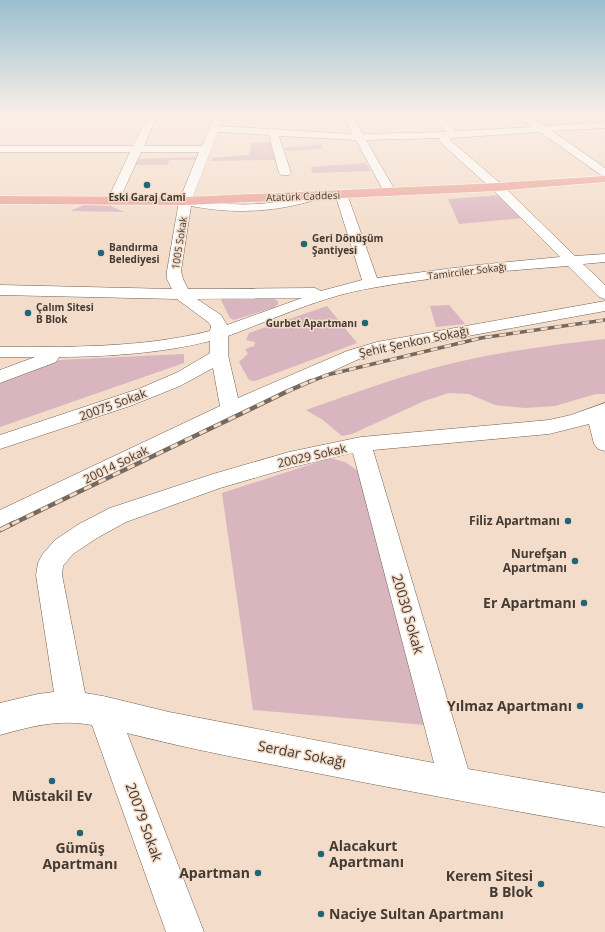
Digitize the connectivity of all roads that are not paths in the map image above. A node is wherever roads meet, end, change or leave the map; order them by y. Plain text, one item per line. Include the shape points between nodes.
1 (133, 157) edge
2 (203, 157) edge
3 (281, 157) edge
4 (371, 157) edge
5 (464, 157) edge
6 (583, 157) edge
7 (285, 173) dead end
8 (605, 173) edge
9 (605, 179) edge
10 (497, 187) junction
11 (390, 192) junction
12 (341, 194) junction
13 (316, 196) joint
14 (0, 200) edge
15 (113, 201) junction
16 (185, 201) junction
17 (605, 258) edge
18 (571, 261) junction
19 (372, 283) junction
20 (0, 290) edge
21 (330, 293) junction
22 (182, 294) junction
23 (605, 294) edge
24 (605, 306) edge
25 (218, 334) junction
26 (0, 352) edge
27 (74, 352) junction
28 (219, 355) junction
29 (0, 377) edge
30 (232, 409) junction
31 (600, 412) edge
32 (0, 442) edge
33 (361, 444) junction
34 (605, 444) edge
35 (0, 521) edge
36 (49, 576) joint
37 (88, 709) junction
38 (0, 720) edge
39 (456, 784) junction
40 (605, 810) edge
41 (185, 932) edge

1 - 15 street
2 - 16 street, 1005 Sokak
3 - 7 street
4 - 11 street
5 - 10 street
6 - 8 street
9 - 10 main road, Atatürk Caddesi
10 - 11 main road, Atatürk Caddesi
10 - 18 street
11 - 12 main road, Atatürk Caddesi
12 - 13 main road, Atatürk Caddesi
12 - 19 street
13 - 16 street via 285,205 262,207 216,207
14 - 15 main road
15 - 16 main road
16 - 22 street, 1005 Sokak via 174,272
17 - 18 street, Tamirciler Sokağı
18 - 19 street, Tamirciler Sokağı via 477,269
18 - 23 street
19 - 21 street, Tamirciler Sokağı
20 - 22 street, Tamirciler Sokağı
21 - 22 street, Tamirciler Sokağı
21 - 25 street, Tamirciler Sokağı
22 - 25 street, 1005 Sokak via 215,318 219,326
24 - 30 street, Şehit Şenkon Sokağı via 368,350
25 - 27 street, Tamirciler Sokağı via 187,342 155,346
25 - 28 street, 1005 Sokak
26 - 27 street
27 - 29 street via 43,360
28 - 30 street, 1005 Sokak
28 - 32 street, 20075 Sokak via 198,370 169,385 64,423
30 - 35 street, 20014 Sokak
31 - 33 street, 20029 Sokak via 572,423 549,427
31 - 34 street
33 - 36 street, 20029 Sokak via 289,460 213,482 118,515 88,530 64,547 51,563
33 - 39 street, 20030 Sokak
36 - 37 street, 20079 Sokak
37 - 38 street, Serdar Sokağı via 38,709
37 - 39 street, Serdar Sokağı via 169,728
37 - 41 street, 20079 Sokak
39 - 40 street, Serdar Sokağı

